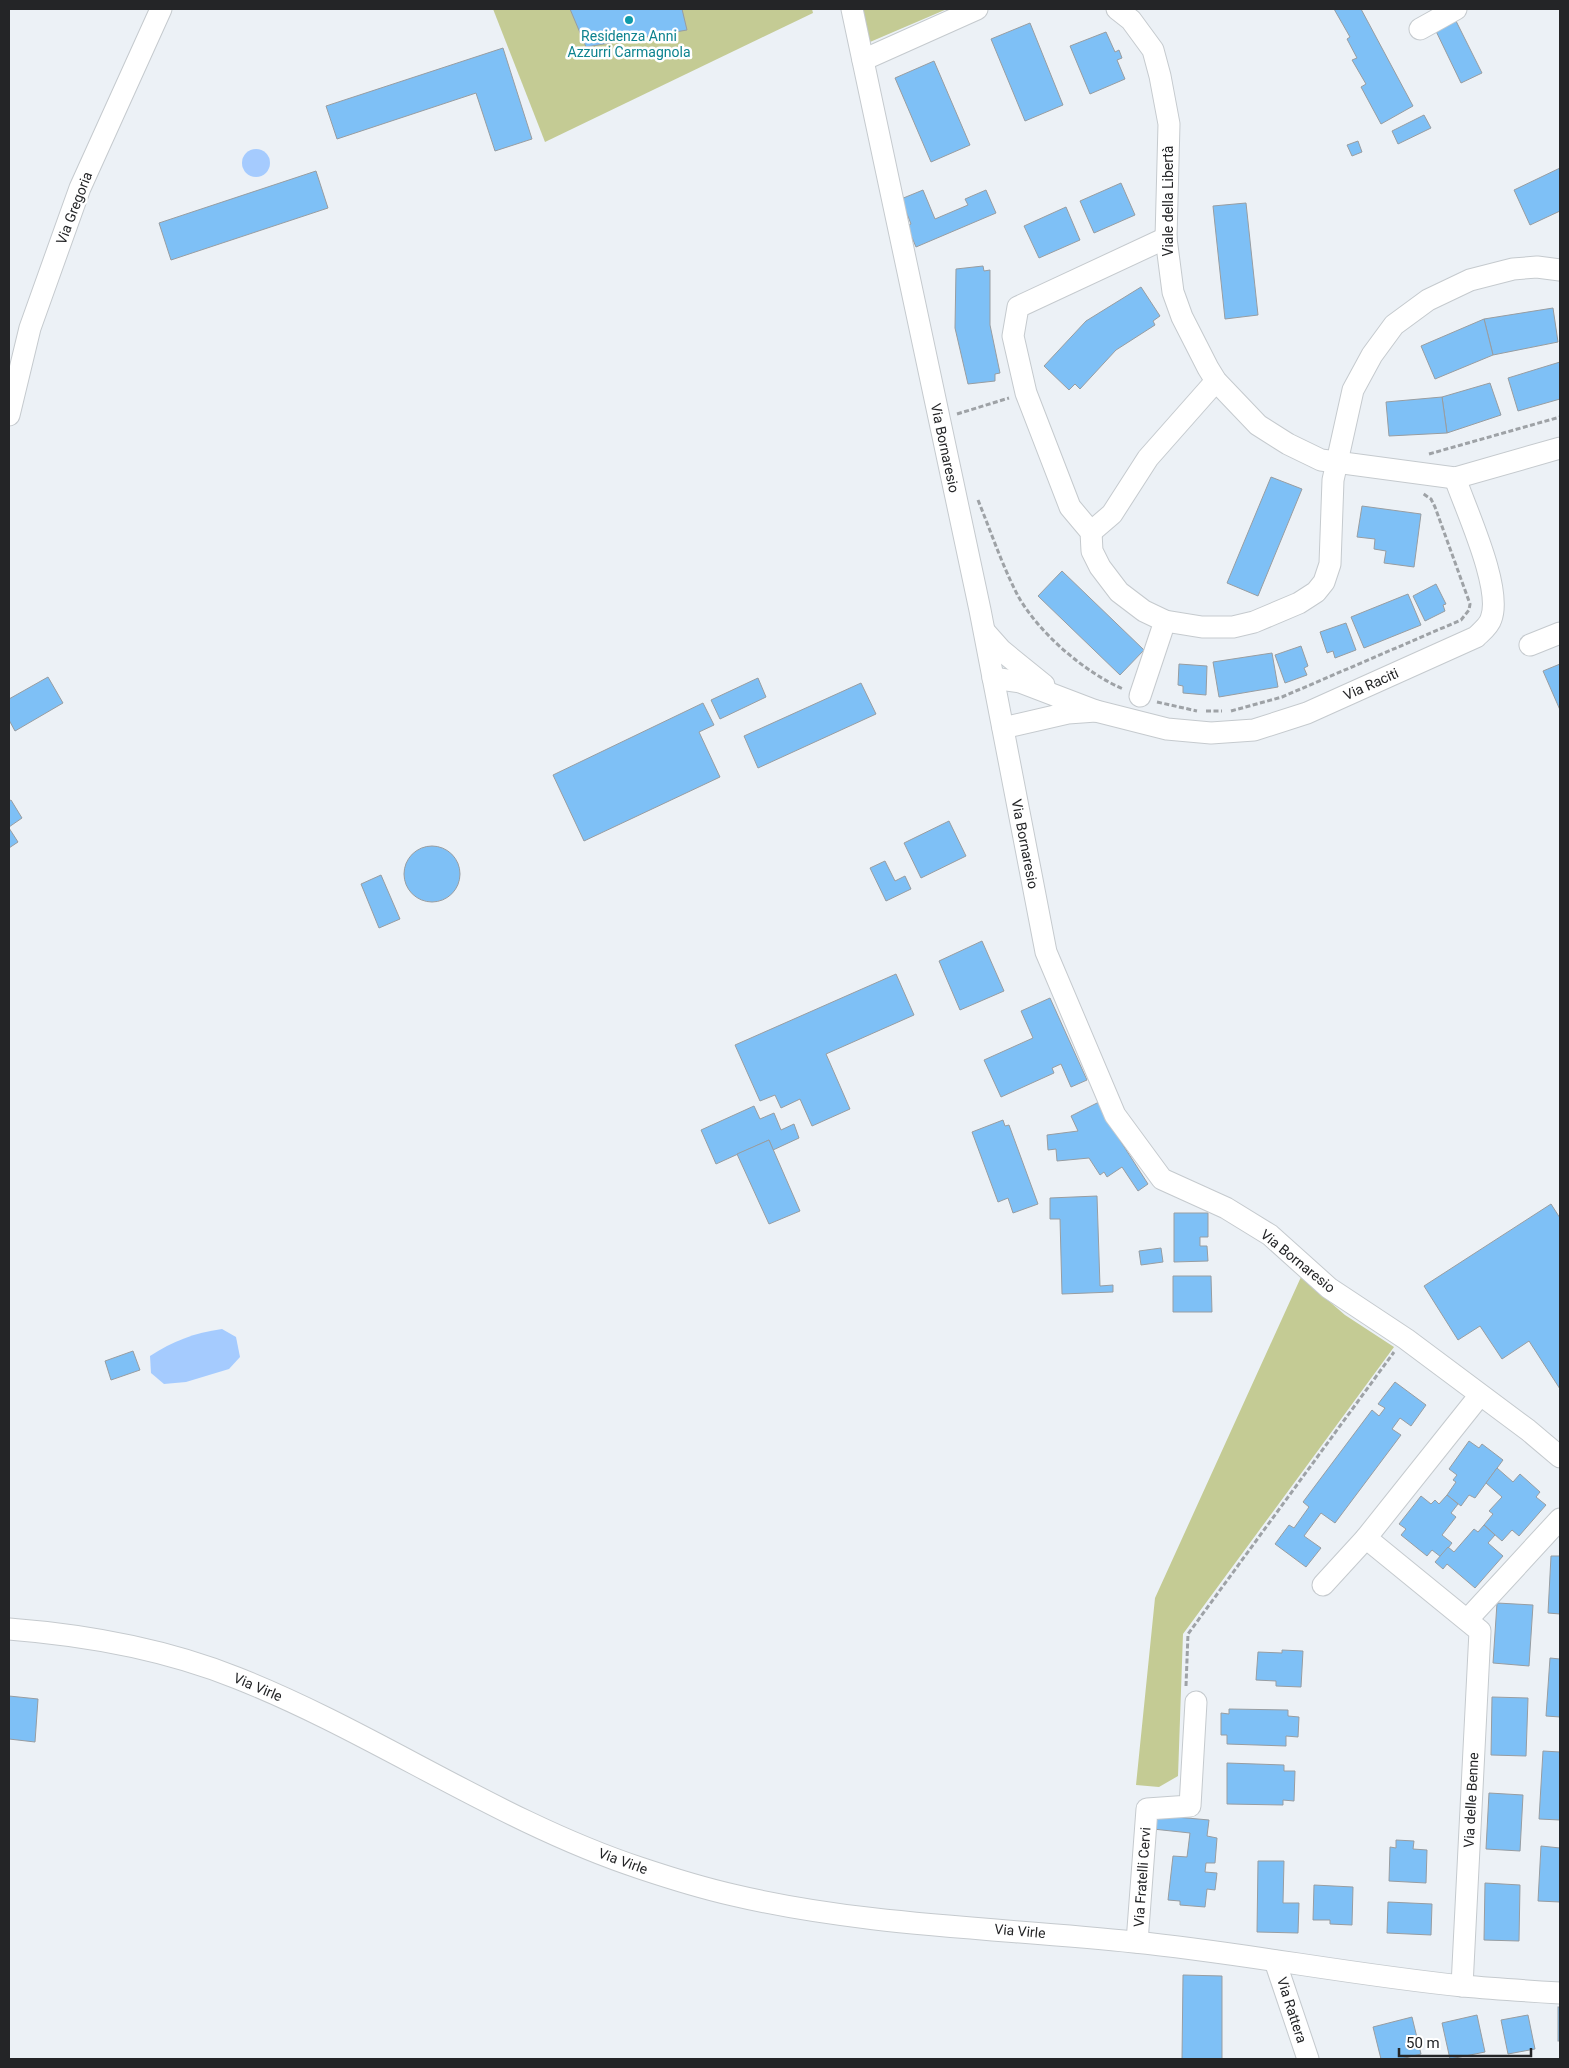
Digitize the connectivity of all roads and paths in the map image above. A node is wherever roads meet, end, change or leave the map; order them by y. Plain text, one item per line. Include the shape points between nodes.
1 (161, 9) edge
2 (852, 9) edge
3 (977, 9) edge
4 (1117, 9) edge
5 (1456, 9) edge
6 (1420, 29) dead end
7 (863, 60) junction
8 (1166, 238) junction
9 (1560, 270) edge
10 (1216, 381) junction
11 (1026, 393) junction
12 (9, 415) edge
13 (952, 415) dead end
14 (1560, 417) edge
15 (1560, 450) edge
16 (1336, 464) junction
17 (1419, 474) junction
18 (1455, 478) junction
19 (975, 494) dead end
20 (1092, 532) junction
21 (1165, 621) junction
22 (984, 630) junction
23 (1560, 633) edge
24 (1530, 645) dead end
25 (993, 678) junction
26 (1140, 696) junction
27 (1062, 698) junction
28 (1096, 710) junction
29 (1003, 728) junction
30 (1406, 1339) junction
31 (1480, 1395) junction
32 (1560, 1457) edge
33 (1560, 1519) edge
34 (1366, 1538) junction
35 (1324, 1585) dead end
36 (1467, 1620) junction
37 (9, 1629) edge
38 (1190, 1697) joint
39 (1137, 1942) junction
40 (1275, 1961) junction
41 (1462, 1986) junction
42 (1560, 1993) edge
43 (1308, 2059) edge

1 - 12 street, Via Gregoria via 80,188 30,328
2 - 7 street, Via Bornaresio
3 - 7 street
4 - 8 street, Viale della Libertà via 1131,20 1153,50 1160,76 1169,124
5 - 6 street
7 - 22 street, Via Bornaresio
8 - 10 street, Viale della Libertà via 1173,292 1182,317
8 - 11 street via 1018,307 1013,336
9 - 16 street via 1538,267 1513,269 1470,280 1428,300 1394,325 1372,354 1353,390
10 - 16 street, Viale della Libertà via 1258,425 1288,444
10 - 20 street via 1148,458 1112,514
11 - 13 path
11 - 20 street via 1070,507
14 - 17 path via 1421,455
15 - 18 street, Viale della Libertà
16 - 17 street, Viale della Libertà
16 - 21 street via 1330,564 1324,582 1316,592 1272,615 1233,627 1202,627
17 - 18 street, Viale della Libertà
17 - 26 path via 1418,490 1431,499 1470,604 1461,620 1282,697 1232,711 1204,712 1177,708
18 - 28 street, Via Raciti via 1490,575 1495,600 1491,620 1476,637 1307,713 1254,730 1212,733 1167,729
19 - 26 path via 1019,597 1045,630 1075,660
20 - 21 street via 1092,551 1119,592 1144,611
21 - 26 street
22 - 25 street, Via Bornaresio
22 - 27 street via 1001,650
23 - 24 street
25 - 27 street, Via Raciti via 1020,682
25 - 29 street, Via Bornaresio
27 - 28 street, Via Raciti
28 - 29 street, Via Raciti
29 - 30 street, Via Bornaresio via 1046,952 1115,1115 1162,1179 1226,1208 1270,1235 1329,1288
30 - 31 street, Via Bornaresio
30 - 38 path via 1384,1364 1188,1634
31 - 32 street, Via Bornaresio
31 - 34 street
33 - 36 street
34 - 35 street
34 - 36 street, Via delle Benne
36 - 41 street, Via delle Benne via 1480,1630
37 - 39 street, Via Virle via 42,1631 156,1651 237,1677 579,1845 637,1867 730,1895 889,1920
38 - 39 street, Via Fratelli Cervi via 1190,1806 1147,1810
39 - 40 street, Via Virle
40 - 41 street, Via Virle
40 - 43 street, Via Rattera
41 - 42 street, Via Virle

